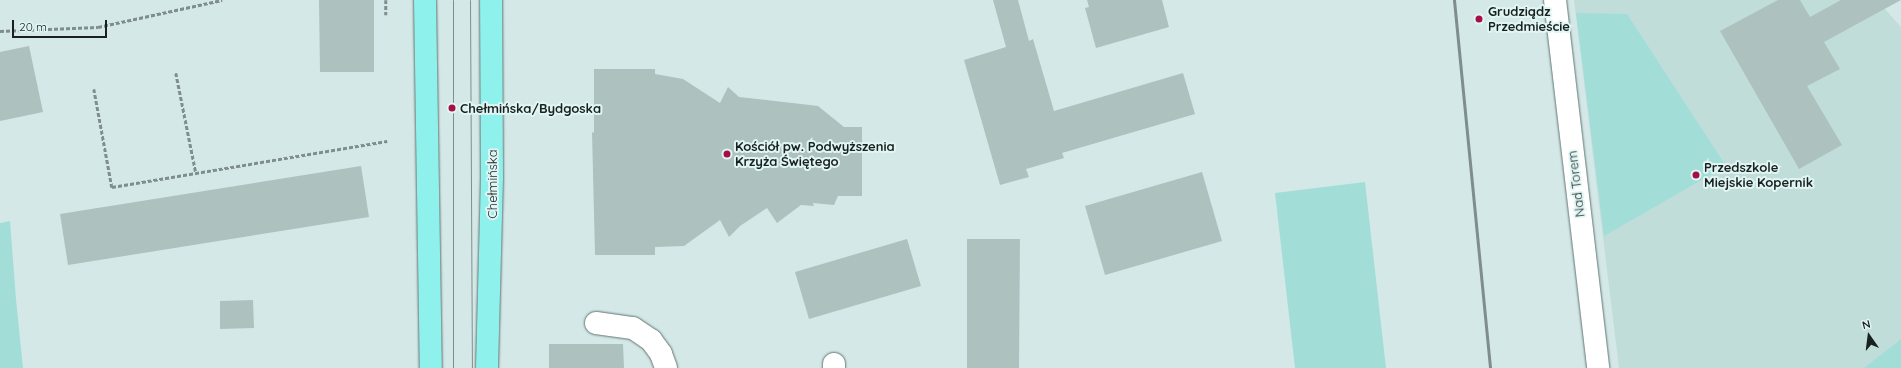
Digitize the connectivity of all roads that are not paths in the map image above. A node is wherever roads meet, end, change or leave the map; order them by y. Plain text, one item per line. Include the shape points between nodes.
1 (425, 0) edge
2 (490, 0) edge
3 (1554, 0) edge
4 (596, 323) dead end
5 (431, 368) edge
6 (487, 368) edge
7 (666, 368) edge
8 (1598, 368) edge

1 - 5 main road
2 - 6 main road, Chełmińska via 492,178
3 - 8 street, Nad Torem
4 - 7 street via 633,328 651,340 661,354

